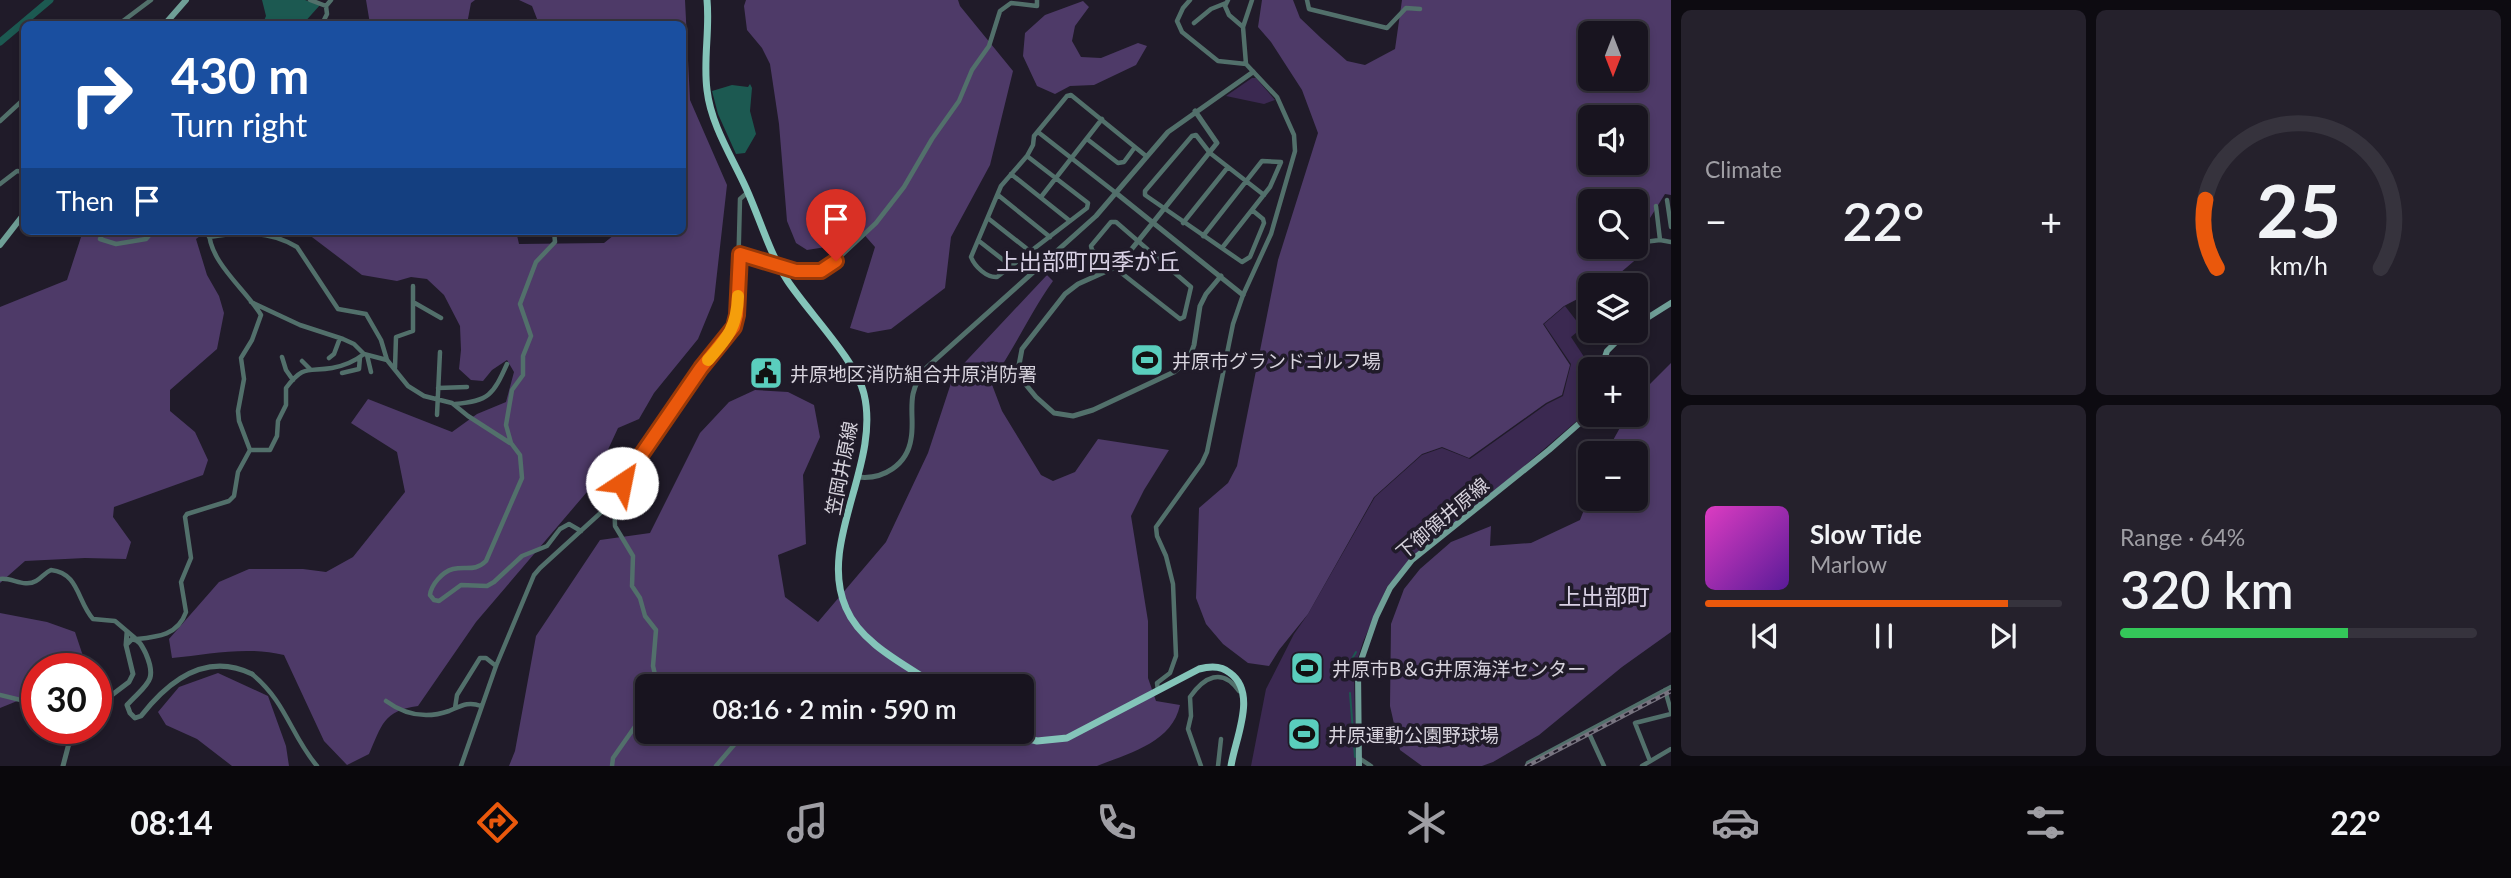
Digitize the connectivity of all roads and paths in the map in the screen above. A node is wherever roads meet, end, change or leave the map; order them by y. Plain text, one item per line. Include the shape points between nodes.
1 (151, 0) edge
2 (186, 0) edge
3 (310, 0) edge
4 (331, 0) edge
5 (707, 0) edge
6 (1037, 0) edge
7 (1191, 0) edge
8 (1252, 0) edge
9 (1307, 0) edge
10 (1227, 2) edge
11 (326, 6) junction
12 (1420, 9) dead end
13 (124, 21) edge
14 (168, 21) edge
15 (324, 21) edge
16 (1194, 23) dead end
17 (1243, 27) junction
18 (1246, 64) junction
19 (1253, 72) junction
20 (21, 102) edge
21 (1195, 111) junction
22 (1102, 119) junction
23 (0, 121) edge
24 (1038, 132) junction
25 (1087, 139) junction
26 (1135, 147) junction
27 (1210, 153) junction
28 (1027, 156) junction
29 (1146, 156) junction
30 (1071, 158) junction
31 (1228, 167) junction
32 (21, 172) edge
33 (1011, 174) junction
34 (1055, 178) junction
35 (1247, 181) junction
36 (0, 184) edge
37 (748, 192) junction
38 (1116, 193) junction
39 (998, 195) junction
40 (1264, 195) junction
41 (1041, 197) junction
42 (1667, 200) dead end
43 (1656, 206) dead end
44 (1163, 210) junction
45 (1252, 210) junction
46 (21, 218) edge
47 (989, 219) junction
48 (1070, 221) junction
49 (1152, 223) junction
50 (1183, 223) junction
51 (1671, 227) edge
52 (102, 235) edge
53 (150, 235) edge
54 (209, 235) edge
55 (264, 235) edge
56 (554, 235) edge
57 (1203, 236) junction
58 (1050, 237) junction
59 (1660, 240) junction
60 (1139, 241) junction
61 (979, 242) junction
62 (1648, 242) edge
63 (1671, 242) edge
64 (0, 245) edge
65 (1222, 248) junction
66 (1031, 251) junction
67 (740, 254) junction
68 (778, 264) junction
69 (1011, 266) junction
70 (1114, 269) junction
71 (1221, 276) junction
72 (413, 286) dead end
73 (1243, 295) junction
74 (251, 302) junction
75 (413, 302) junction
76 (1671, 303) edge
77 (1648, 317) edge
78 (441, 318) dead end
79 (340, 338) junction
80 (440, 352) dead end
81 (364, 355) junction
82 (282, 357) dead end
83 (329, 358) dead end
84 (387, 360) junction
85 (302, 361) dead end
86 (507, 364) dead end
87 (395, 368) junction
88 (310, 369) junction
89 (371, 372) dead end
90 (342, 373) dead end
91 (293, 380) junction
92 (467, 387) dead end
93 (438, 388) junction
94 (436, 400) junction
95 (455, 405) junction
96 (437, 415) dead end
97 (1578, 424) edge
98 (511, 443) junction
99 (250, 450) junction
100 (858, 477) junction
101 (614, 496) junction
102 (581, 531) junction
103 (0, 579) edge
104 (127, 632) junction
105 (136, 639) junction
106 (126, 645) junction
107 (496, 666) junction
108 (252, 674) joint
109 (655, 674) edge
110 (920, 674) edge
111 (1671, 687) edge
112 (1665, 690) junction
113 (1158, 691) junction
114 (1243, 692) junction
115 (0, 695) edge
116 (112, 695) edge
117 (21, 700) edge
118 (386, 701) dead end
119 (481, 706) junction
120 (455, 708) junction
121 (1671, 712) edge
122 (635, 727) edge
123 (1588, 731) junction
124 (1221, 739) dead end
125 (1034, 740) edge
126 (69, 744) edge
127 (735, 744) edge
128 (1671, 748) edge
129 (1359, 758) junction
130 (1650, 761) junction
131 (63, 766) edge
132 (317, 766) edge
133 (461, 766) edge
134 (611, 766) edge
135 (716, 766) edge
136 (1201, 766) edge
137 (1218, 766) edge
138 (1231, 766) edge
139 (1359, 766) edge
140 (1371, 766) edge
141 (1527, 766) edge
142 (1604, 766) edge
143 (1642, 766) edge

1 - 13 street
2 - 14 main road
3 - 11 street
4 - 11 street
5 - 37 main road, 笠岡井原線 via 707,92
6 - 68 street via 1037,6 1011,3 1000,11 989,46 972,69 959,101 904,187 869,230 821,271 796,271
7 - 18 street via 1177,21 1182,32 1218,61
8 - 17 street
9 - 12 street via 1309,9 1387,27 1404,9
10 - 16 street
10 - 17 street via 1226,12
11 - 15 street
17 - 18 street
18 - 19 street
19 - 21 street
19 - 73 street via 1277,97 1296,142 1271,234
20 - 23 street
21 - 27 street via 1218,140
21 - 29 street
22 - 24 street via 1071,95
22 - 25 street
22 - 26 street
24 - 28 street
24 - 30 street
25 - 26 street via 1118,163
25 - 30 street
26 - 29 street
27 - 31 street
27 - 44 street
27 - 44 street via 1196,135 1169,161 1145,191
28 - 33 street
28 - 34 street
29 - 38 street
30 - 34 street
30 - 38 street
31 - 35 street
31 - 50 street
32 - 36 street
33 - 39 street
33 - 41 street
34 - 41 street
34 - 48 street via 1088,203
35 - 40 street
35 - 40 street via 1262,161 1281,162
35 - 57 street
37 - 67 street via 740,199
37 - 68 main road, 笠岡井原線
38 - 49 street
38 - 100 street via 925,369 914,388 911,440 905,456 881,476
39 - 47 street
39 - 58 street
40 - 45 street
41 - 48 street
42 - 51 street
43 - 59 street
44 - 49 street
44 - 50 street
45 - 65 street
45 - 65 street via 1264,223 1250,257 1242,262
46 - 64 main road
47 - 61 street
47 - 66 street
48 - 58 street
49 - 60 street
49 - 71 street
50 - 57 street
52 - 53 street via 100,239 116,244
54 - 74 street via 218,260
55 - 84 street via 297,247 338,309 366,314
56 - 98 street via 555,242 536,262 520,304 531,336 523,356 523,375 512,390 506,419
57 - 65 street
58 - 66 street
59 - 62 street
59 - 63 street
60 - 70 street
60 - 70 street via 1111,222 1091,246
60 - 70 street via 1191,287 1184,317 1180,319
61 - 69 street
61 - 69 street via 971,257 992,278
66 - 69 street
67 - 68 street
67 - 101 street via 734,327
68 - 100 main road, 笠岡井原線 via 862,385 867,433
70 - 71 street via 1071,289 1022,349 1018,365 1023,380 1054,413 1084,414 1180,368 1194,345 1200,306
71 - 73 street
72 - 75 street
73 - 113 street via 1207,452 1156,527 1173,584 1176,656 1170,673 1157,683
74 - 79 street
74 - 99 street via 261,315 241,358 244,379 238,411
75 - 78 street
75 - 87 street via 413,331 396,337
76 - 77 main road
79 - 81 street
79 - 83 street
80 - 93 street
81 - 84 street
81 - 88 street via 331,369
81 - 89 street
81 - 90 street via 359,369
82 - 91 street
84 - 87 street
85 - 88 street
86 - 95 street via 490,394 474,403
87 - 94 street via 408,386
88 - 91 street
91 - 99 street via 286,388 286,405 272,448
92 - 93 street
93 - 94 street
94 - 95 street
94 - 96 street
95 - 98 street
97 - 129 main road, 下御領井原線 via 1412,561 1390,588 1358,669
98 - 102 street via 520,455 522,478 486,561 477,569 453,569 443,575 430,595 439,601 461,585 487,586 522,556 547,546 564,525
99 - 105 street via 234,496 185,517 191,558 181,582 185,617 169,634
100 - 110 main road, 笠岡井原線 via 839,557 844,605 871,640
101 - 102 street
101 - 109 street via 615,526 633,556 632,586 656,630
102 - 107 street via 534,575
103 - 104 street via 26,584 51,570 65,574 93,619 115,621
104 - 105 street
104 - 106 street
105 - 106 street
105 - 108 street via 152,678 127,705 135,718 179,679 208,666 228,665
106 - 116 street via 134,674
107 - 119 street
107 - 120 street via 480,657 457,695
108 - 132 street via 281,704 299,744
111 - 112 street
112 - 121 street
112 - 123 street
113 - 114 main road via 1214,666 1230,672
113 - 125 main road via 1079,733
114 - 136 street via 1218,676 1206,680 1190,697 1188,729
114 - 138 main road
115 - 117 street
118 - 120 street via 419,715
119 - 120 street via 470,703
119 - 133 street
121 - 130 street via 1635,723
122 - 134 street
123 - 141 street
123 - 142 street
124 - 137 street
126 - 131 street
127 - 135 street
128 - 130 street
129 - 139 main road, 下御領井原線
129 - 140 street
130 - 143 street

